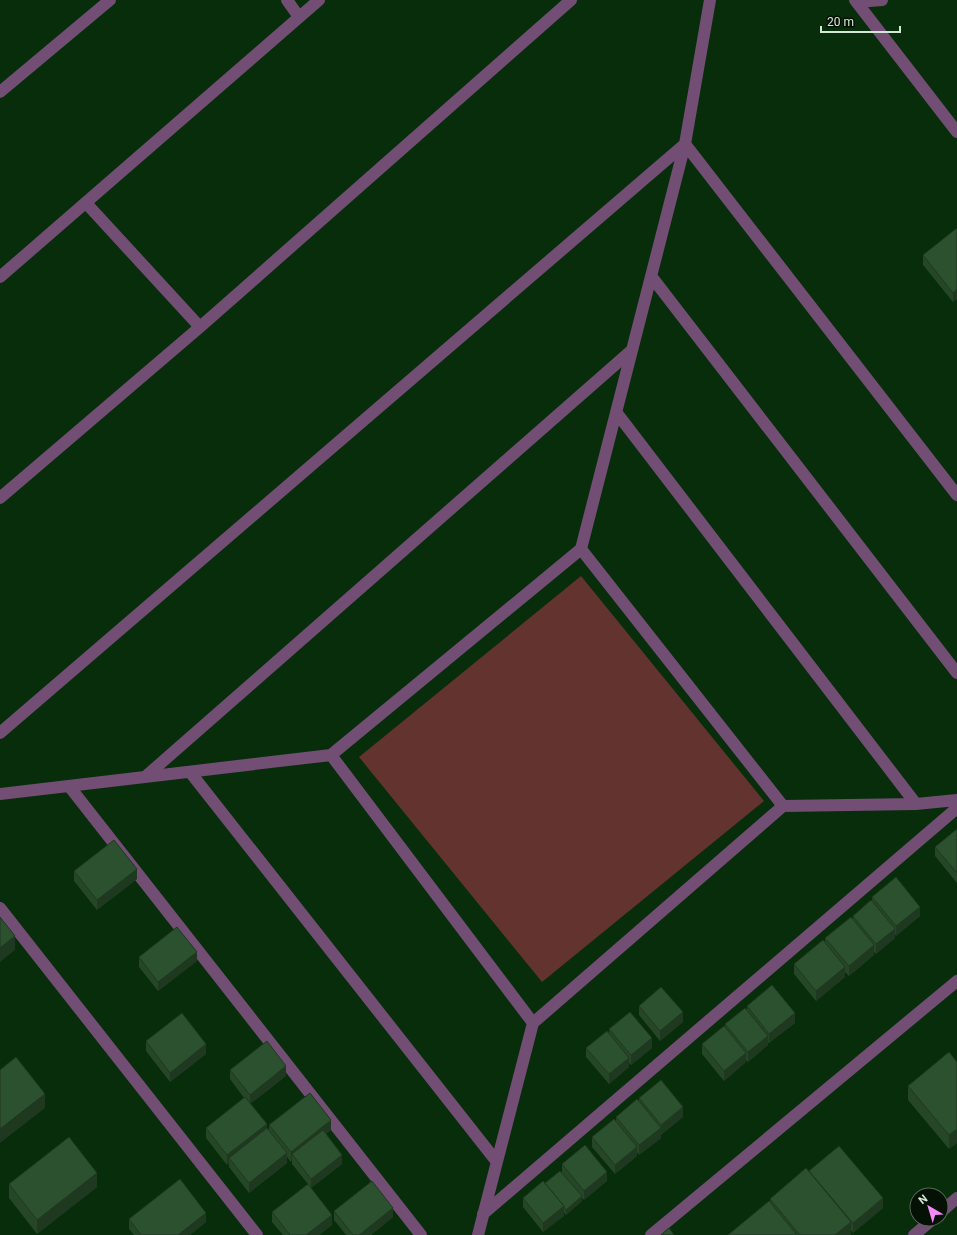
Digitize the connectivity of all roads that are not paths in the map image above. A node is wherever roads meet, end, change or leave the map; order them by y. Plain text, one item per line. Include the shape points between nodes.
1 (110, 0) edge
2 (287, 0) edge
3 (319, 0) edge
4 (571, 0) edge
5 (710, 0) edge
6 (882, 0) edge
7 (856, 1) edge
8 (299, 17) junction
9 (0, 92) edge
10 (957, 132) edge
11 (684, 144) junction
12 (86, 203) junction
13 (651, 276) junction
14 (0, 277) edge
15 (200, 327) junction
16 (632, 350) junction
17 (616, 412) junction
18 (957, 495) edge
19 (0, 498) edge
20 (581, 549) junction
21 (957, 673) edge
22 (0, 732) edge
23 (331, 755) junction
24 (190, 772) junction
25 (145, 777) junction
26 (69, 786) junction
27 (0, 794) edge
28 (957, 800) edge
29 (916, 804) junction
30 (783, 806) junction
31 (957, 808) edge
32 (0, 908) edge
33 (957, 981) edge
34 (533, 1023) junction
35 (497, 1162) junction
36 (957, 1198) edge
37 (949, 1205) edge
38 (483, 1214) junction
39 (923, 1227) edge
40 (256, 1235) edge
41 (421, 1235) edge
42 (478, 1235) edge
43 (651, 1235) edge
44 (914, 1235) edge

1 - 9 street
2 - 8 street
3 - 8 street
4 - 15 street
5 - 11 street
6 - 7 street
7 - 10 street
8 - 12 street
11 - 13 street
11 - 18 street
11 - 22 street
12 - 14 street
12 - 15 street
13 - 16 street
13 - 21 street
15 - 19 street
16 - 17 street
16 - 25 street
17 - 20 street
17 - 29 street
20 - 23 street
20 - 30 street
23 - 24 street
23 - 34 street
24 - 25 street
24 - 35 street
25 - 26 street
26 - 27 street
26 - 41 street
28 - 29 street
29 - 30 street
30 - 34 street
31 - 38 street
32 - 40 street
33 - 43 street
34 - 35 street
35 - 38 street
36 - 37 street
38 - 42 street
39 - 44 street

